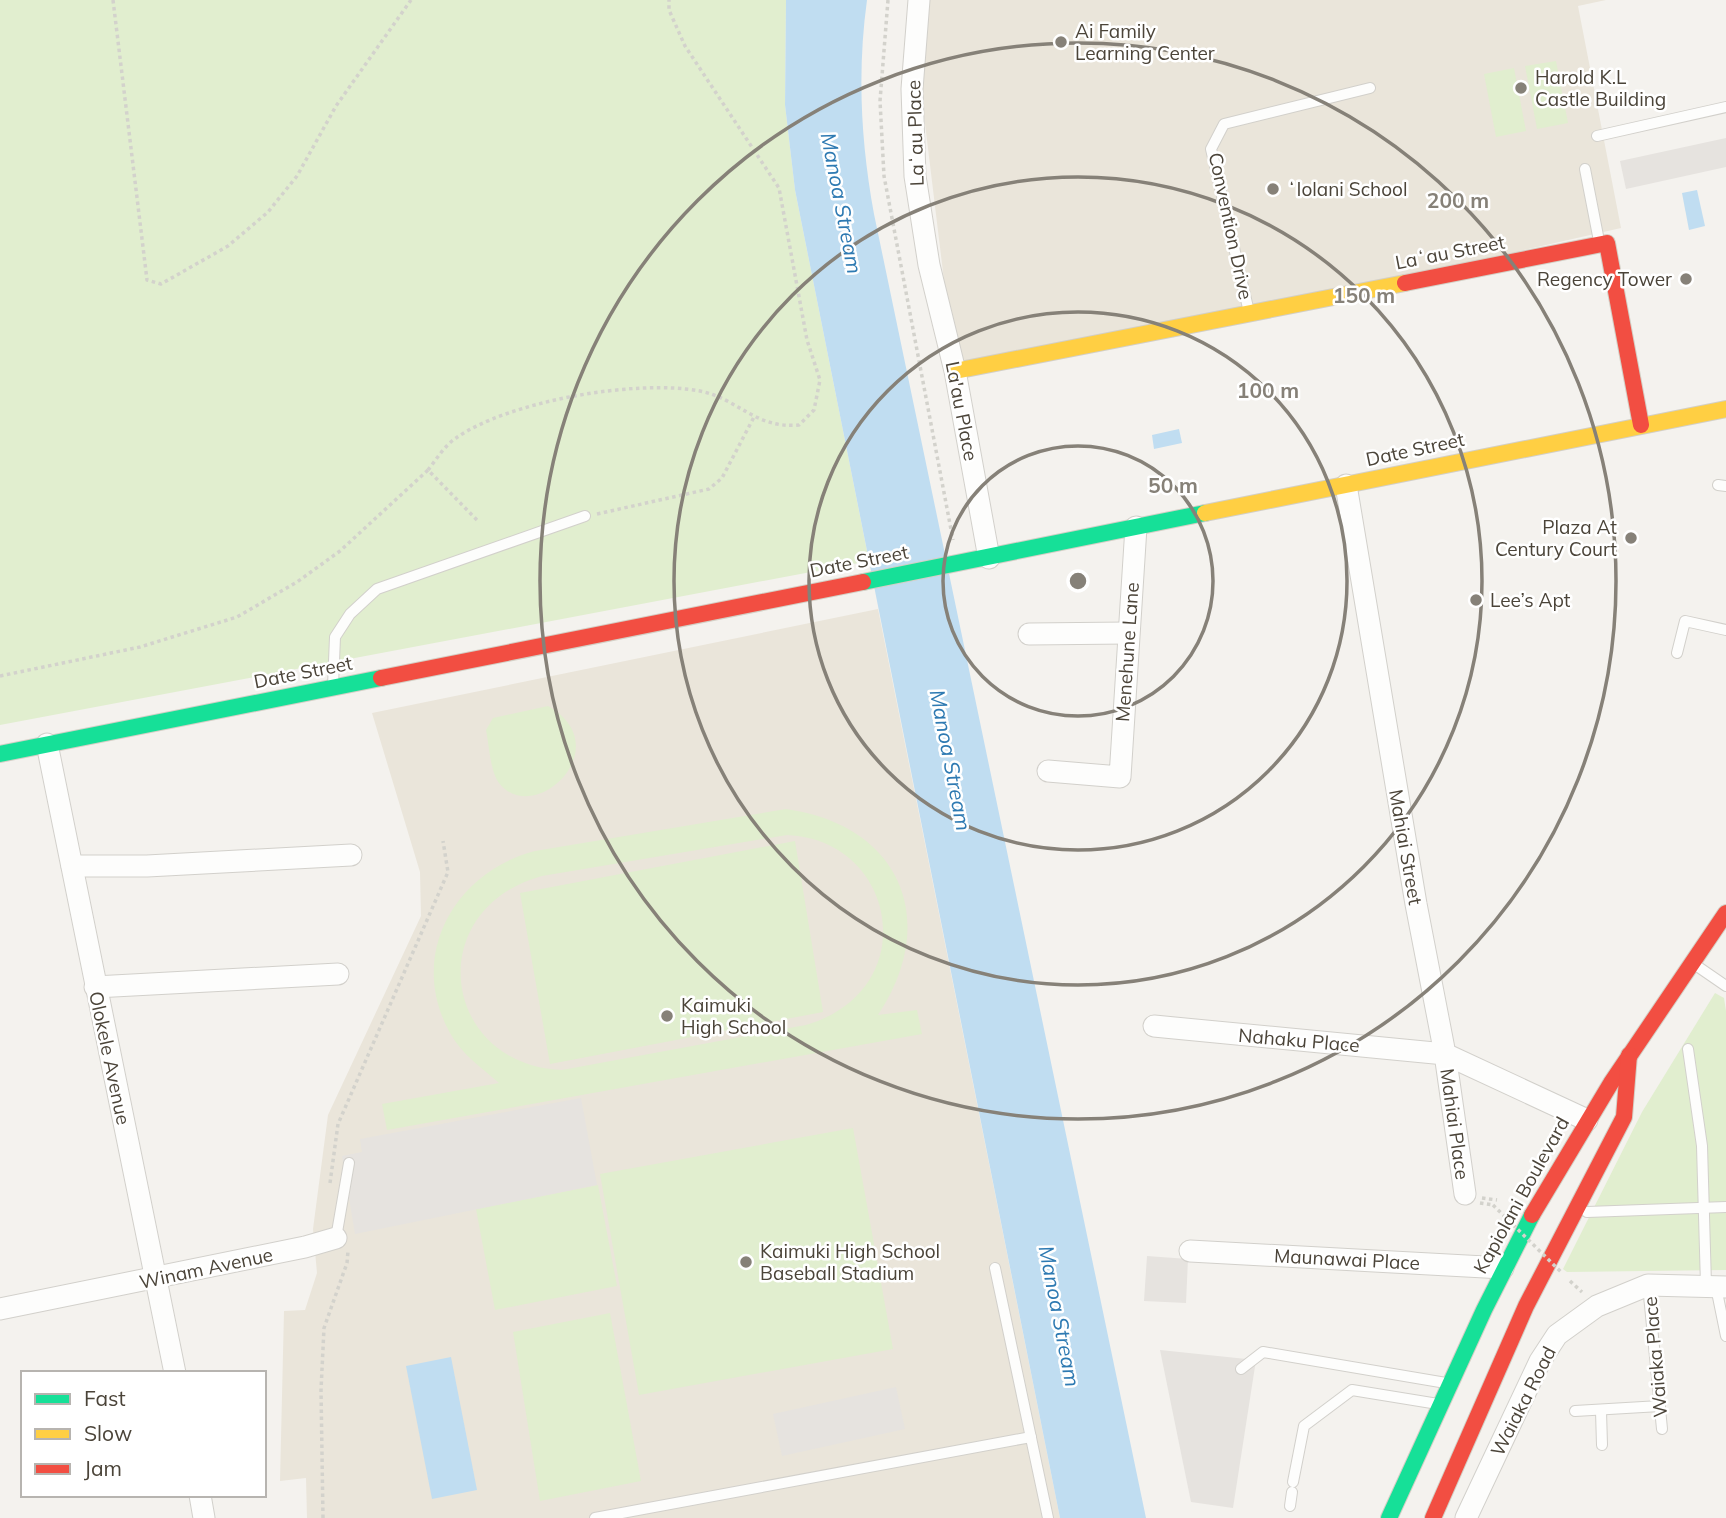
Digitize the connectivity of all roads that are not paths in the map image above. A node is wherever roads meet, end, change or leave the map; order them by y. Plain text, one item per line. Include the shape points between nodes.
1 (919, 0) edge
2 (1370, 88) dead end
3 (1726, 107) edge
4 (1597, 136) dead end
5 (1585, 169) dead end
6 (1600, 243) junction
7 (929, 265) joint
8 (1249, 312) junction
9 (955, 372) junction
10 (1726, 409) edge
11 (1641, 425) junction
12 (1346, 485) junction
13 (585, 516) road end
14 (1136, 527) junction
15 (989, 558) junction
16 (1726, 630) edge
17 (1128, 633) junction
18 (1029, 634) dead end
19 (1676, 653) dead end
20 (333, 687) junction
21 (47, 744) junction
22 (0, 754) edge
23 (1048, 771) dead end
24 (351, 855) dead end
25 (72, 866) junction
26 (1726, 913) edge
27 (1692, 962) junction
28 (338, 974) dead end
29 (1726, 986) edge
30 (95, 987) junction
31 (1154, 1026) dead end
32 (1688, 1049) dead end
33 (1445, 1054) junction
34 (1629, 1055) junction
35 (1587, 1120) junction
36 (349, 1163) dead end
37 (1465, 1194) dead end
38 (1726, 1207) edge
39 (1706, 1208) junction
40 (1587, 1212) dead end
41 (338, 1226) joint
42 (1190, 1251) dead end
43 (995, 1268) dead end
44 (1503, 1268) junction
45 (156, 1278) junction
46 (1648, 1284) junction
47 (1716, 1286) edge
48 (0, 1309) edge
49 (1726, 1336) edge
50 (1241, 1369) dead end
51 (175, 1371) edge
52 (1450, 1383) junction
53 (1441, 1404) junction
54 (1660, 1406) junction
55 (1575, 1411) dead end
56 (1601, 1411) junction
57 (1662, 1429) dead end
58 (1031, 1437) junction
59 (1602, 1445) dead end
60 (200, 1497) edge
61 (1290, 1506) dead end
62 (204, 1518) edge
63 (595, 1518) edge
64 (1048, 1518) edge
65 (1389, 1518) edge
66 (1433, 1518) edge
67 (1466, 1518) edge

1 - 7 street, Laʻau Place via 912,89 914,163
2 - 8 lane, Convention Drive via 1223,124 1211,149
3 - 4 lane
5 - 6 lane
6 - 8 main road, Laʻau Street
6 - 11 main road via 1607,243
7 - 9 street, La'au Place
8 - 9 main road, Laʻau Street
9 - 15 street, La'au Place
10 - 11 main road, Date Street
11 - 12 main road, Date Street
12 - 14 main road, Date Street
12 - 33 street, Mahiai Street
13 - 20 lane via 377,589 350,614 335,637
14 - 15 main road, Date Street
14 - 17 street, Menehune Lane
15 - 20 main road, Date Street
16 - 19 lane via 1685,621
17 - 18 street
17 - 23 street, Menehune Lane via 1120,778
20 - 21 main road, Date Street
21 - 22 main road, Date Street
21 - 25 street, Olokele Avenue
24 - 25 street
25 - 30 street, Olokele Avenue
26 - 27 main road, Kapiolani Boulevard
27 - 29 lane
27 - 34 main road, Kapiolani Boulevard
28 - 30 street
30 - 45 street, Olokele Avenue
31 - 33 street, Nahaku Place
32 - 39 lane
33 - 35 street
33 - 37 street, Mahiai Place
34 - 35 main road, Kapiolani Boulevard
34 - 66 main road via 1624,1117 1526,1306
35 - 44 main road, Kapiolani Boulevard
36 - 41 lane
38 - 39 lane
39 - 40 lane
39 - 47 lane
41 - 45 street, Winam Avenue via 305,1247
42 - 44 street, Maunawai Place
43 - 58 lane
44 - 52 main road, Kapiolani Boulevard
45 - 48 street, Winam Avenue
45 - 51 street, Olokele Avenue
46 - 47 street, Waiaka Road
46 - 54 lane, Waiaka Place
46 - 67 street, Waiaka Road via 1597,1306 1557,1335
47 - 49 lane
50 - 52 lane via 1263,1352
52 - 53 main road, Kapiolani Boulevard
53 - 61 lane via 1352,1390 1304,1426
53 - 65 main road, Kapiolani Boulevard
54 - 56 lane
54 - 57 lane, Waiaka Place
55 - 56 lane
56 - 59 lane
58 - 63 lane
58 - 64 lane
60 - 62 street

